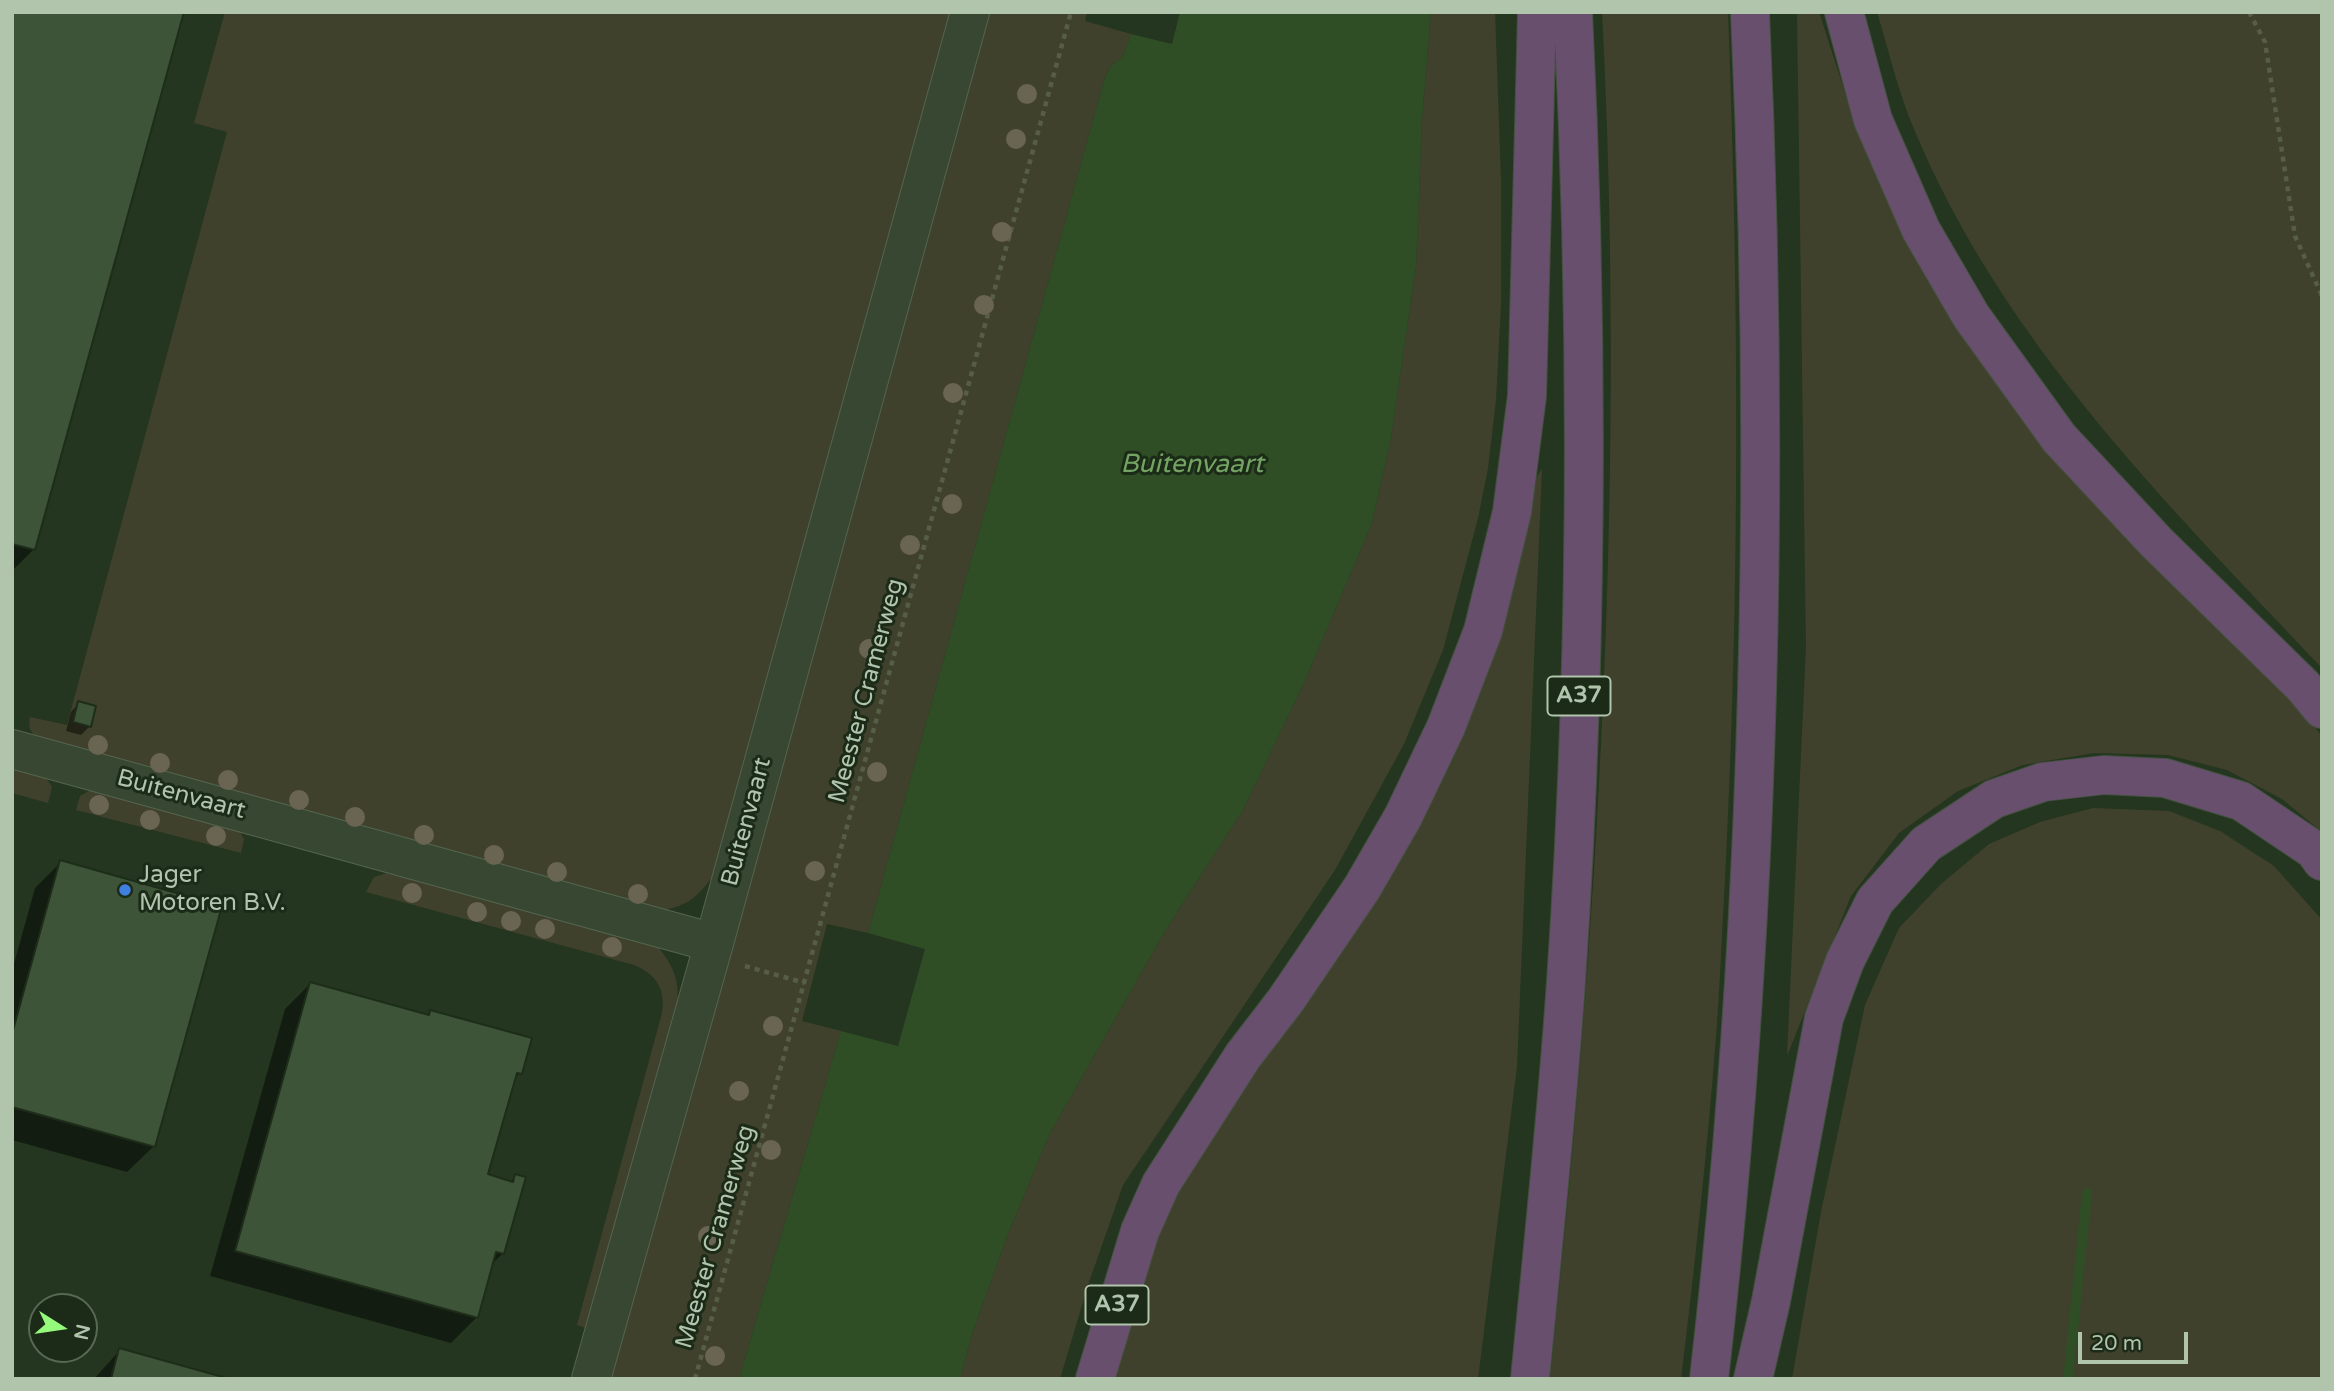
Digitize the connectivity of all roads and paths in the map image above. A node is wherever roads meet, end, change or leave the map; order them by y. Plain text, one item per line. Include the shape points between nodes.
1 (970, 12) edge
2 (1072, 12) edge
3 (1537, 12) edge
4 (1573, 12) edge
5 (1750, 12) edge
6 (1844, 12) edge
7 (2249, 12) edge
8 (2322, 296) edge
9 (2322, 709) edge
10 (12, 749) edge
11 (2322, 861) edge
12 (712, 949) junction
13 (805, 983) junction
14 (591, 1379) edge
15 (695, 1379) edge
16 (1095, 1379) edge
17 (1530, 1379) edge
18 (1709, 1379) edge
19 (1753, 1379) edge

1 - 12 street, Buitenvaart
2 - 13 path, Meester Cramerweg
3 - 16 highway, A37 via 1527,397 1512,512 1483,631 1403,817 1362,888 1243,1056 1161,1184 1140,1231
4 - 17 highway, A37 via 1583,321 1577,776 1554,1142
5 - 18 highway via 1761,393 1758,629 1736,1114
6 - 9 highway via 1872,120 1921,230 1972,316 2059,438
7 - 8 path via 2265,42 2295,236
10 - 12 street, Buitenvaart
11 - 19 highway via 2314,850 2241,801 2165,778 2128,776 2043,782 1994,799 1926,844 1875,901 1845,961 1824,1018
12 - 13 path
12 - 14 street, Buitenvaart
13 - 15 path, Meester Cramerweg

